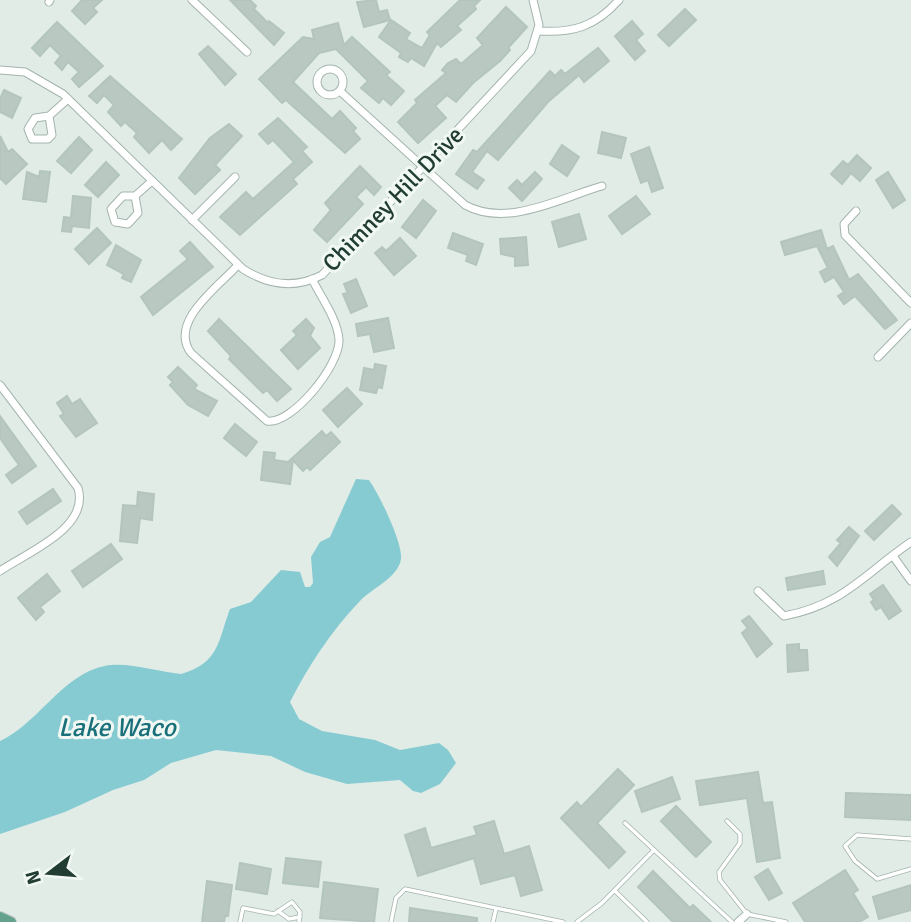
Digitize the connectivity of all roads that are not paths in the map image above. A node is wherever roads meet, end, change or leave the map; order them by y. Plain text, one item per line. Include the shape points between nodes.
1 (192, 0) edge
2 (533, 0) edge
3 (619, 0) edge
4 (539, 32) junction
5 (247, 52) dead end
6 (0, 70) edge
7 (342, 93) dead end
8 (68, 99) junction
9 (49, 116) dead end
10 (423, 167) junction
11 (235, 177) dead end
12 (152, 181) junction
13 (602, 186) dead end
14 (135, 196) junction
15 (856, 211) dead end
16 (192, 220) junction
17 (238, 265) junction
18 (312, 279) junction
19 (911, 303) edge
20 (911, 323) edge
21 (878, 357) dead end
22 (0, 385) edge
23 (911, 542) edge
24 (893, 556) junction
25 (0, 570) edge
26 (911, 581) edge
27 (758, 591) dead end
28 (727, 821) dead end
29 (625, 823) dead end
30 (911, 839) edge
31 (654, 850) junction
32 (911, 869) edge
33 (615, 891) junction
34 (496, 909) junction
35 (278, 911) junction
36 (747, 914) junction
37 (0, 917) edge
38 (300, 919) edge
39 (11, 922) edge
40 (240, 922) edge
41 (391, 922) edge
42 (494, 922) edge
43 (563, 922) edge
44 (578, 922) edge
45 (647, 922) edge
46 (732, 922) edge
47 (738, 922) edge
48 (786, 922) edge

1 - 5 street
2 - 4 street
3 - 4 street via 585,28
4 - 10 street, Chimney Hill Drive via 523,61
6 - 8 street, Chimney Hill Drive via 40,78
7 - 10 street
8 - 9 street
8 - 12 street, Chimney Hill Drive
10 - 13 street via 465,205 495,215
10 - 18 street, Chimney Hill Drive via 322,275
11 - 16 street
12 - 14 street
12 - 16 street, Chimney Hill Drive
14 - 14 street via 123,196 111,209 115,222 128,224 138,213
15 - 19 street via 844,224 845,235
16 - 17 street, Chimney Hill Drive
17 - 18 street, Chimney Hill Drive via 275,283
17 - 18 street via 190,318 184,341 191,354 267,421 285,418 328,374 339,352 337,328
20 - 21 street
22 - 25 street via 81,498 70,526
23 - 24 street
24 - 26 street
24 - 27 street via 833,602 784,616
28 - 36 lane via 740,834 740,842 719,872 720,880
29 - 31 lane
30 - 32 lane via 857,835 845,846 877,879
31 - 33 lane
31 - 46 lane
33 - 44 lane
33 - 45 lane
34 - 41 lane via 405,889 396,898
34 - 42 lane
34 - 43 lane
35 - 38 lane via 292,920
35 - 38 lane via 292,902
35 - 40 lane via 265,914 243,908
36 - 47 street
36 - 48 lane
37 - 39 main road

